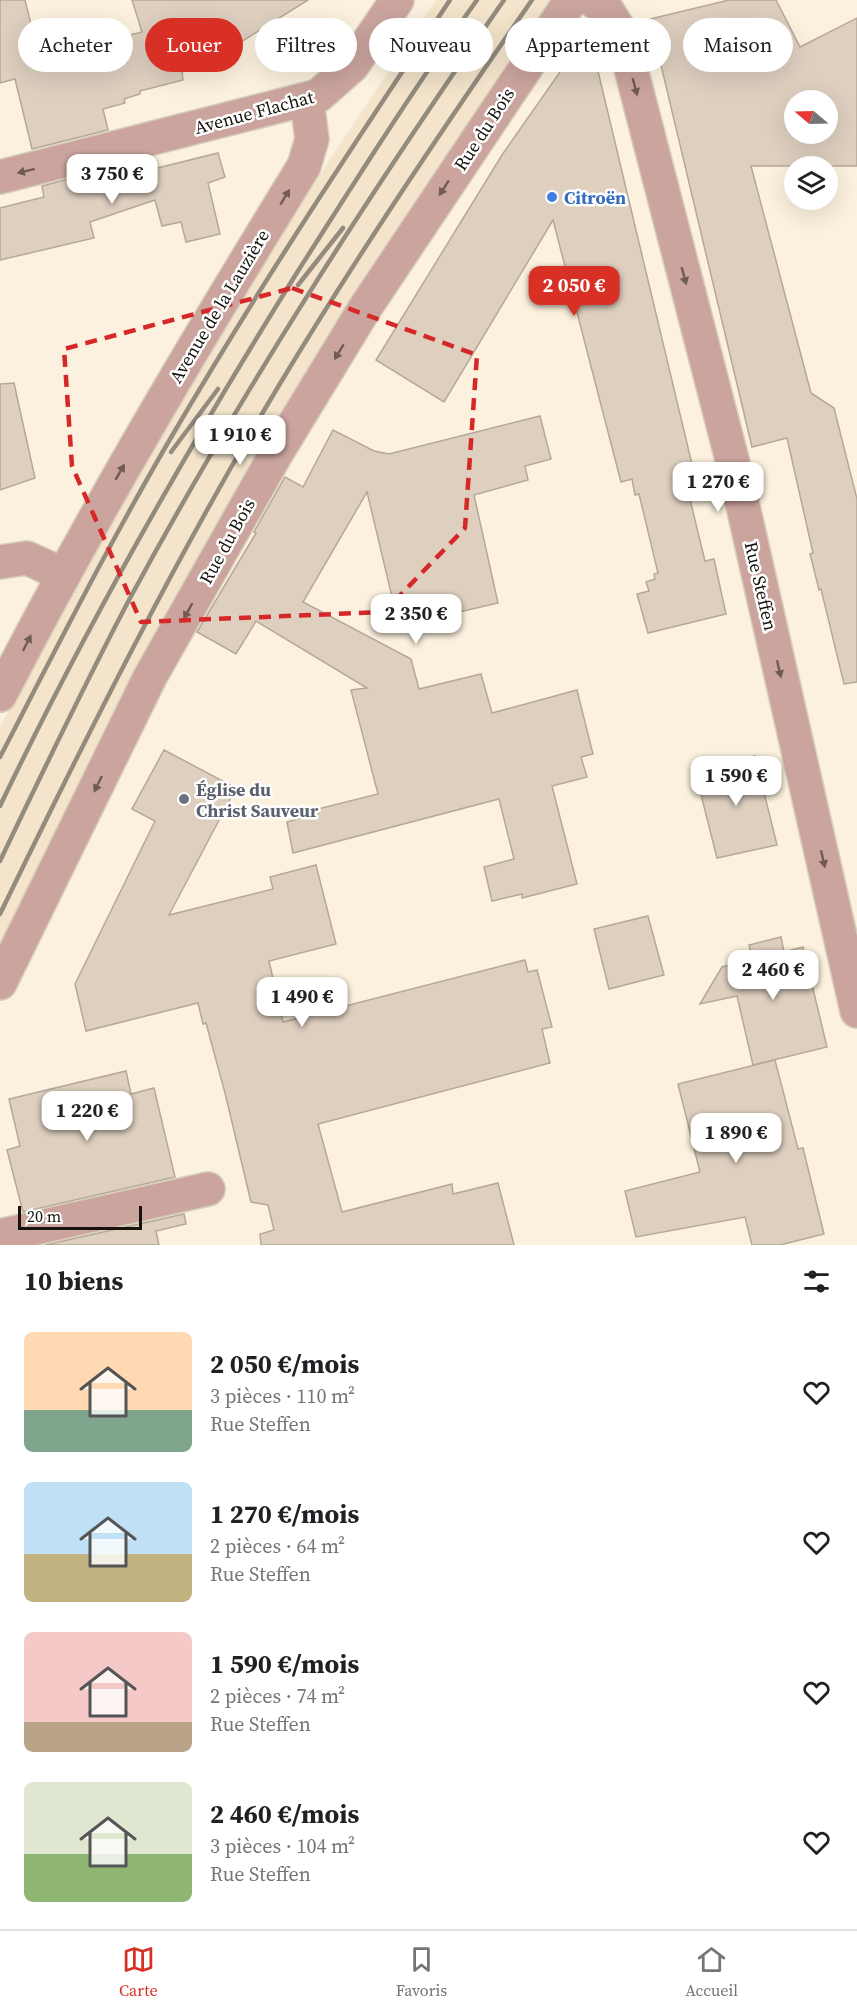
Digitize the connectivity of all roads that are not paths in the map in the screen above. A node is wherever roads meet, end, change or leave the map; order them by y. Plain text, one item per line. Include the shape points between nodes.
1 (397, 0) edge
2 (571, 0) edge
3 (592, 0) edge
4 (307, 101) junction
5 (0, 177) edge
6 (0, 562) edge
7 (62, 574) junction
8 (0, 695) edge
9 (0, 983) edge
10 (857, 1011) edge
11 (208, 1189) dead end
12 (0, 1236) edge

1 - 4 street, Avenue Flachat via 352,66 330,88
2 -> 9 street, Rue du Bois via 365,308 276,454 150,677
3 -> 10 street, Rue Steffen via 606,10 622,34 735,471
4 -> 5 street, Avenue Flachat
7 -> 4 street, Avenue de la Lauzière via 303,166 312,139
6 - 7 street via 27,558
8 -> 7 street, Avenue de la Lauzière
11 - 12 street

